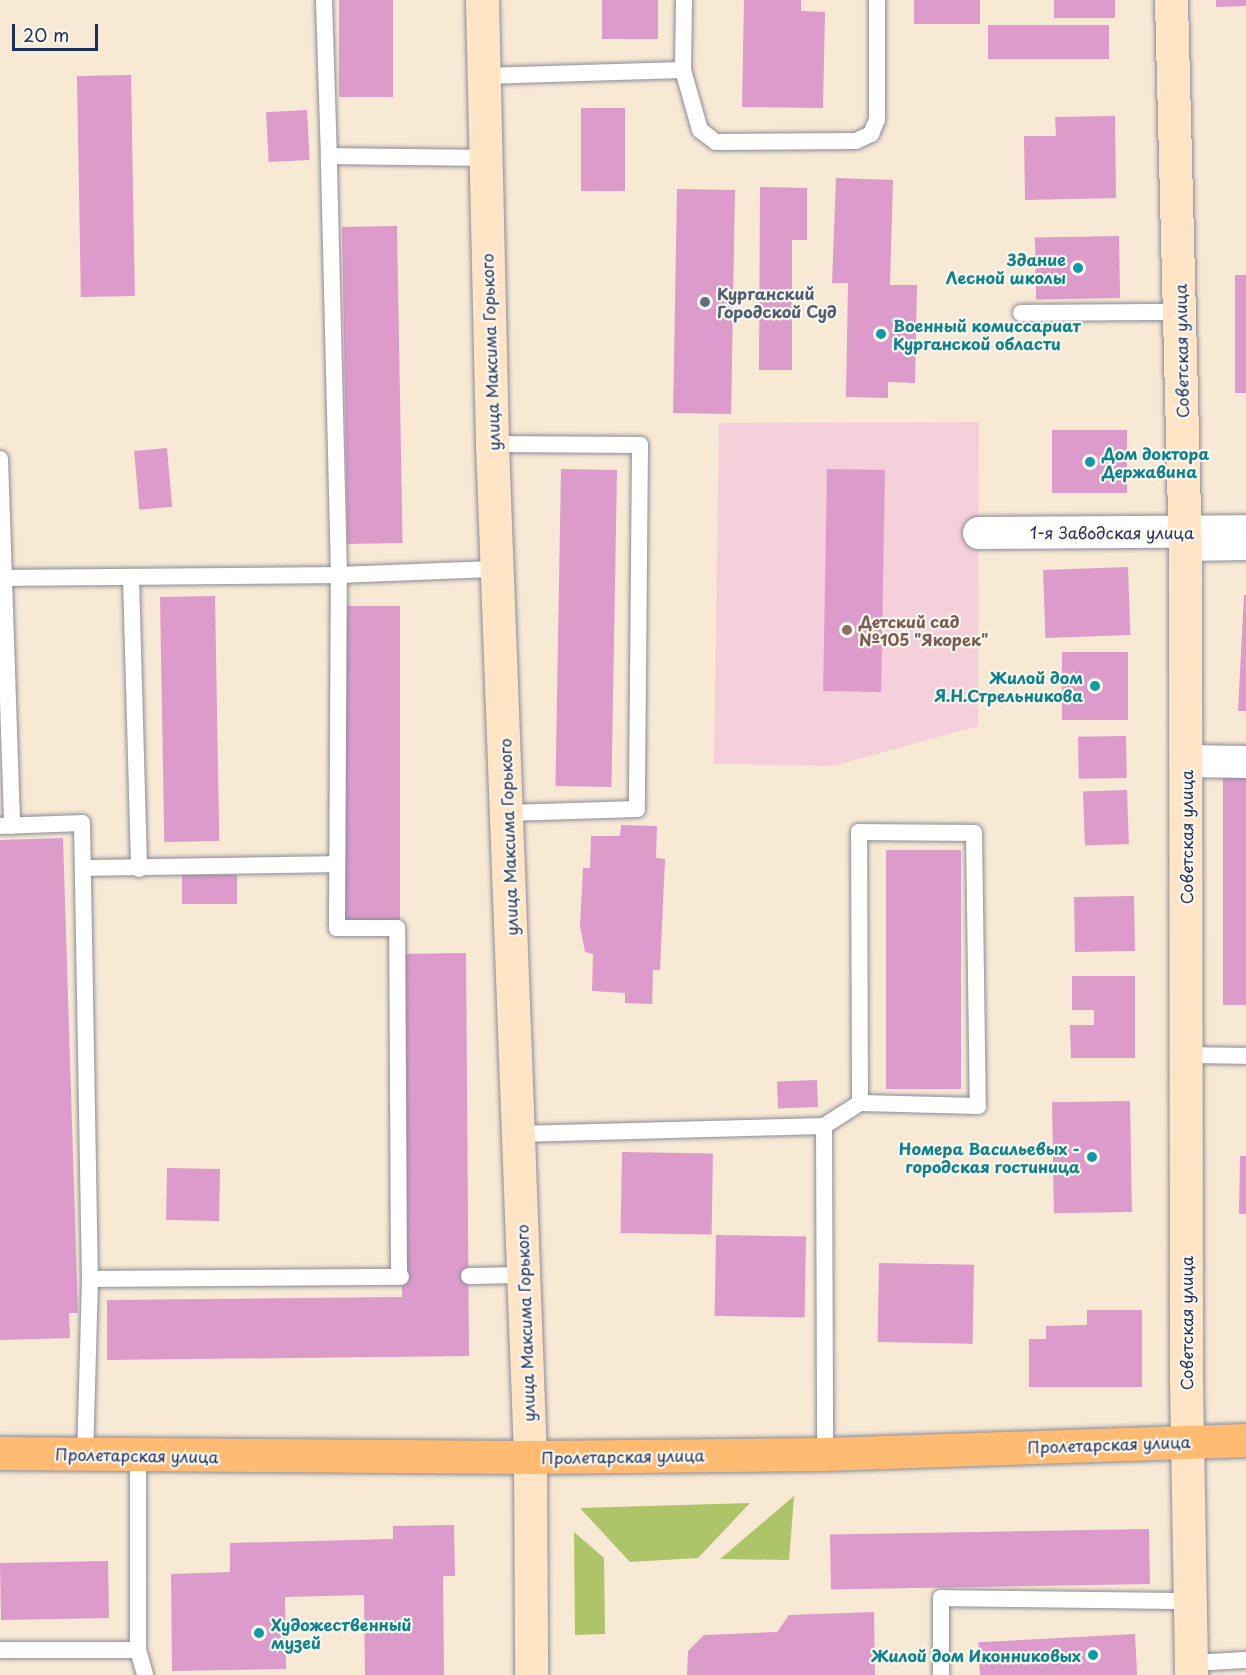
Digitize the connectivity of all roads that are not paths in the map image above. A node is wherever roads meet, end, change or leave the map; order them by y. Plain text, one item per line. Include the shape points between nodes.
1 (324, 0) edge
2 (482, 0) edge
3 (684, 0) edge
4 (877, 0) edge
5 (1171, 0) edge
6 (683, 70) junction
7 (483, 76) junction
8 (329, 156) junction
9 (484, 158) junction
10 (1180, 312) junction
11 (1021, 313) dead end
12 (492, 444) junction
13 (0, 459) edge
14 (1246, 531) edge
15 (978, 533) dead end
16 (1185, 543) junction
17 (1246, 552) edge
18 (498, 569) junction
19 (339, 575) junction
20 (4, 578) junction
21 (131, 578) junction
22 (1186, 761) junction
23 (1246, 762) edge
24 (507, 813) junction
25 (6, 826) edge
26 (337, 864) junction
27 (84, 868) junction
28 (139, 869) junction
29 (1185, 1056) junction
30 (1246, 1056) edge
31 (860, 1103) junction
32 (825, 1126) junction
33 (518, 1134) junction
34 (523, 1275) junction
35 (469, 1276) dead end
36 (90, 1279) junction
37 (1187, 1440) junction
38 (1246, 1440) edge
39 (0, 1453) edge
40 (86, 1454) junction
41 (825, 1454) junction
42 (138, 1455) junction
43 (530, 1457) junction
44 (1189, 1601) junction
45 (0, 1650) edge
46 (138, 1650) junction
47 (1246, 1660) edge
48 (1191, 1669) edge
49 (145, 1675) edge
50 (531, 1675) edge
51 (941, 1675) edge

1 - 8 lane
2 - 7 street, улица Максима Горького
3 - 6 lane
4 - 6 lane via 877,120 871,134 856,141 716,142 700,130
5 - 10 street, Советская улица
6 - 7 lane
7 - 9 street, улица Максима Горького
8 - 9 lane
8 - 19 lane
9 - 12 street, улица Максима Горького
10 - 11 lane
10 - 16 street, Советская улица
12 - 18 street, улица Максима Горького
12 - 24 lane via 640,445 637,809
13 - 20 lane
14 - 16 street, 1-я Заводская улица
15 - 16 street, 1-я Заводская улица
16 - 17 lane
16 - 22 street, Советская улица
18 - 19 lane
18 - 24 street, улица Максима Горького
19 - 21 lane
19 - 26 lane
20 - 21 lane
20 - 25 lane
21 - 28 lane
22 - 23 street
22 - 29 street, Советская улица
24 - 33 street, улица Максима Горького
25 - 27 lane via 82,823
26 - 28 lane
26 - 36 lane via 337,928 397,928 400,1277
27 - 28 lane
27 - 36 lane
29 - 30 lane
29 - 37 street, Советская улица
31 - 31 lane via 859,832 974,833 978,1106
31 - 32 lane
32 - 33 lane
32 - 41 lane
33 - 34 street, улица Максима Горького
34 - 35 lane
34 - 43 street, улица Максима Горького
36 - 40 lane
37 - 38 main road, Пролетарская улица
37 - 41 main road, Пролетарская улица
37 - 44 street, Советская улица
39 - 40 main road, Пролетарская улица
40 - 42 main road, Пролетарская улица
41 - 43 main road, Пролетарская улица
42 - 43 main road, Пролетарская улица
42 - 46 lane
43 - 50 street, улица Максима Горького
44 - 48 street, Советская улица
44 - 51 lane via 941,1598
45 - 46 lane
46 - 49 lane
47 - 48 lane

